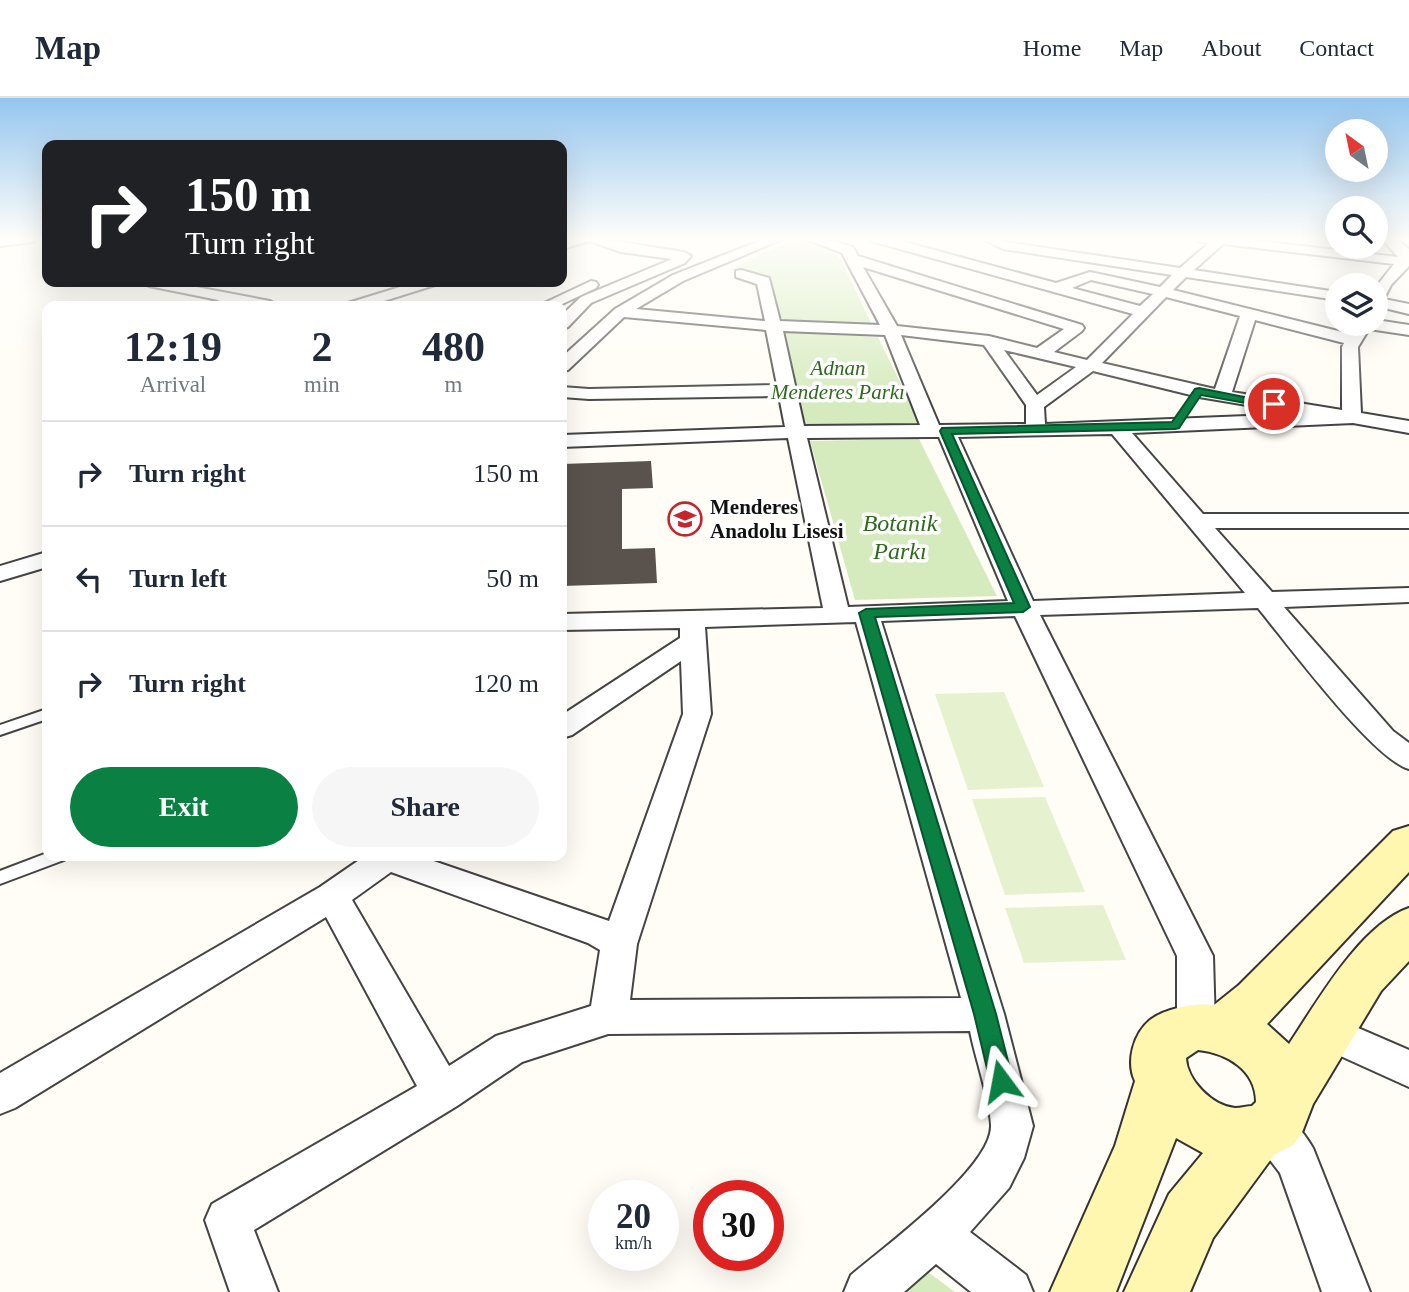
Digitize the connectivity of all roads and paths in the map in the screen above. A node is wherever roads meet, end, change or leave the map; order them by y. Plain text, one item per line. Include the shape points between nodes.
1 (212, 294) edge
2 (392, 294) edge
3 (599, 294) edge
4 (651, 294) edge
5 (767, 294) edge
6 (871, 294) edge
7 (965, 294) edge
8 (1012, 294) edge
9 (1078, 294) edge
10 (1161, 294) edge
11 (1175, 294) edge
12 (234, 298) junction
13 (223, 301) edge
14 (248, 301) edge
15 (368, 301) edge
16 (992, 302) junction
17 (1388, 305) edge
18 (1409, 309) edge
19 (620, 312) junction
20 (1143, 312) junction
21 (1249, 313) junction
22 (567, 315) edge
23 (774, 326) junction
24 (1388, 327) edge
25 (891, 330) junction
26 (1409, 330) edge
27 (926, 332) junction
28 (1357, 336) edge
29 (1354, 340) junction
30 (989, 341) junction
31 (1041, 353) junction
32 (567, 361) edge
33 (1091, 365) junction
34 (787, 390) junction
35 (1199, 391) junction
36 (567, 392) edge
37 (1222, 395) junction
38 (1035, 405) junction
39 (1352, 418) junction
40 (1175, 426) junction
41 (1409, 427) edge
42 (1117, 428) junction
43 (1036, 430) junction
44 (939, 431) junction
45 (796, 432) junction
46 (567, 440) edge
47 (1196, 520) junction
48 (1409, 521) edge
49 (42, 561) edge
50 (0, 574) edge
51 (1409, 595) edge
52 (1262, 598) junction
53 (1023, 607) junction
54 (852, 614) junction
55 (567, 622) edge
56 (692, 631) junction
57 (42, 716) edge
58 (567, 723) edge
59 (0, 730) edge
60 (1409, 759) edge
61 (1409, 843) edge
62 (45, 861) edge
63 (380, 861) edge
64 (397, 861) edge
65 (0, 878) edge
66 (332, 895) junction
67 (1409, 928) edge
68 (619, 944) junction
69 (985, 1014) junction
70 (608, 1017) junction
71 (1210, 1028) junction
72 (1328, 1032) junction
73 (1409, 1069) edge
74 (1162, 1083) junction
75 (442, 1093) junction
76 (0, 1095) edge
77 (1270, 1120) junction
78 (935, 1234) junction
79 (254, 1292) edge
80 (868, 1292) edge
81 (1009, 1292) edge
82 (1083, 1292) edge
83 (1157, 1292) edge
84 (1346, 1292) edge

1 - 12 street
2 - 15 street
3 - 22 street
4 - 19 street
5 - 23 street
6 - 25 street
7 - 16 street
8 - 16 street
9 - 20 street
10 - 20 street
11 - 21 street
12 - 13 lane
12 - 14 street
16 - 27 street
16 - 31 street via 1076,328
17 - 18 street
19 - 23 street
19 - 32 street
20 - 33 street
21 - 29 street
21 - 37 street
23 - 25 street
23 - 34 street
24 - 26 street
25 - 27 street
25 - 44 street
27 - 30 street
28 - 29 street
29 - 39 street via 1350,347
30 - 31 street
30 - 38 street
31 - 33 street
33 - 35 street
33 - 38 street
34 - 36 street
34 - 45 street
35 - 37 street
35 - 40 street
37 - 39 street
38 - 43 street
39 - 40 street
39 - 41 street
40 - 42 street
42 - 43 street
42 - 47 street
43 - 44 street
44 - 45 street
44 - 53 street
45 - 46 street
45 - 54 street
47 - 48 street
47 - 52 street
49 - 50 street
51 - 52 street
52 - 53 street
52 - 60 street via 1382,738
53 - 54 street
53 - 71 street via 1195,956
54 - 56 street
54 - 69 street
55 - 56 street
56 - 58 street
56 - 68 street via 697,714
57 - 59 lane
61 - 71 street via 1257,1000
62 - 65 lane
63 - 66 street
64 - 68 street via 600,933
66 - 75 street
66 - 76 street
67 - 72 street via 1363,976
68 - 70 street
69 - 70 street
69 - 78 street via 1011,1138 1003,1162 978,1194
70 - 75 street via 510,1048
71 - 74 street via 1179,1029 1166,1037 1158,1049
71 - 77 street via 1255,1047 1271,1062 1281,1080
72 - 73 street
72 - 77 street
74 - 77 street via 1174,1101 1210,1128 1233,1135
74 - 82 street via 1144,1149
75 - 79 street via 228,1220
77 - 83 street via 1191,1216
77 - 84 street via 1298,1163
78 - 80 street
78 - 81 street

